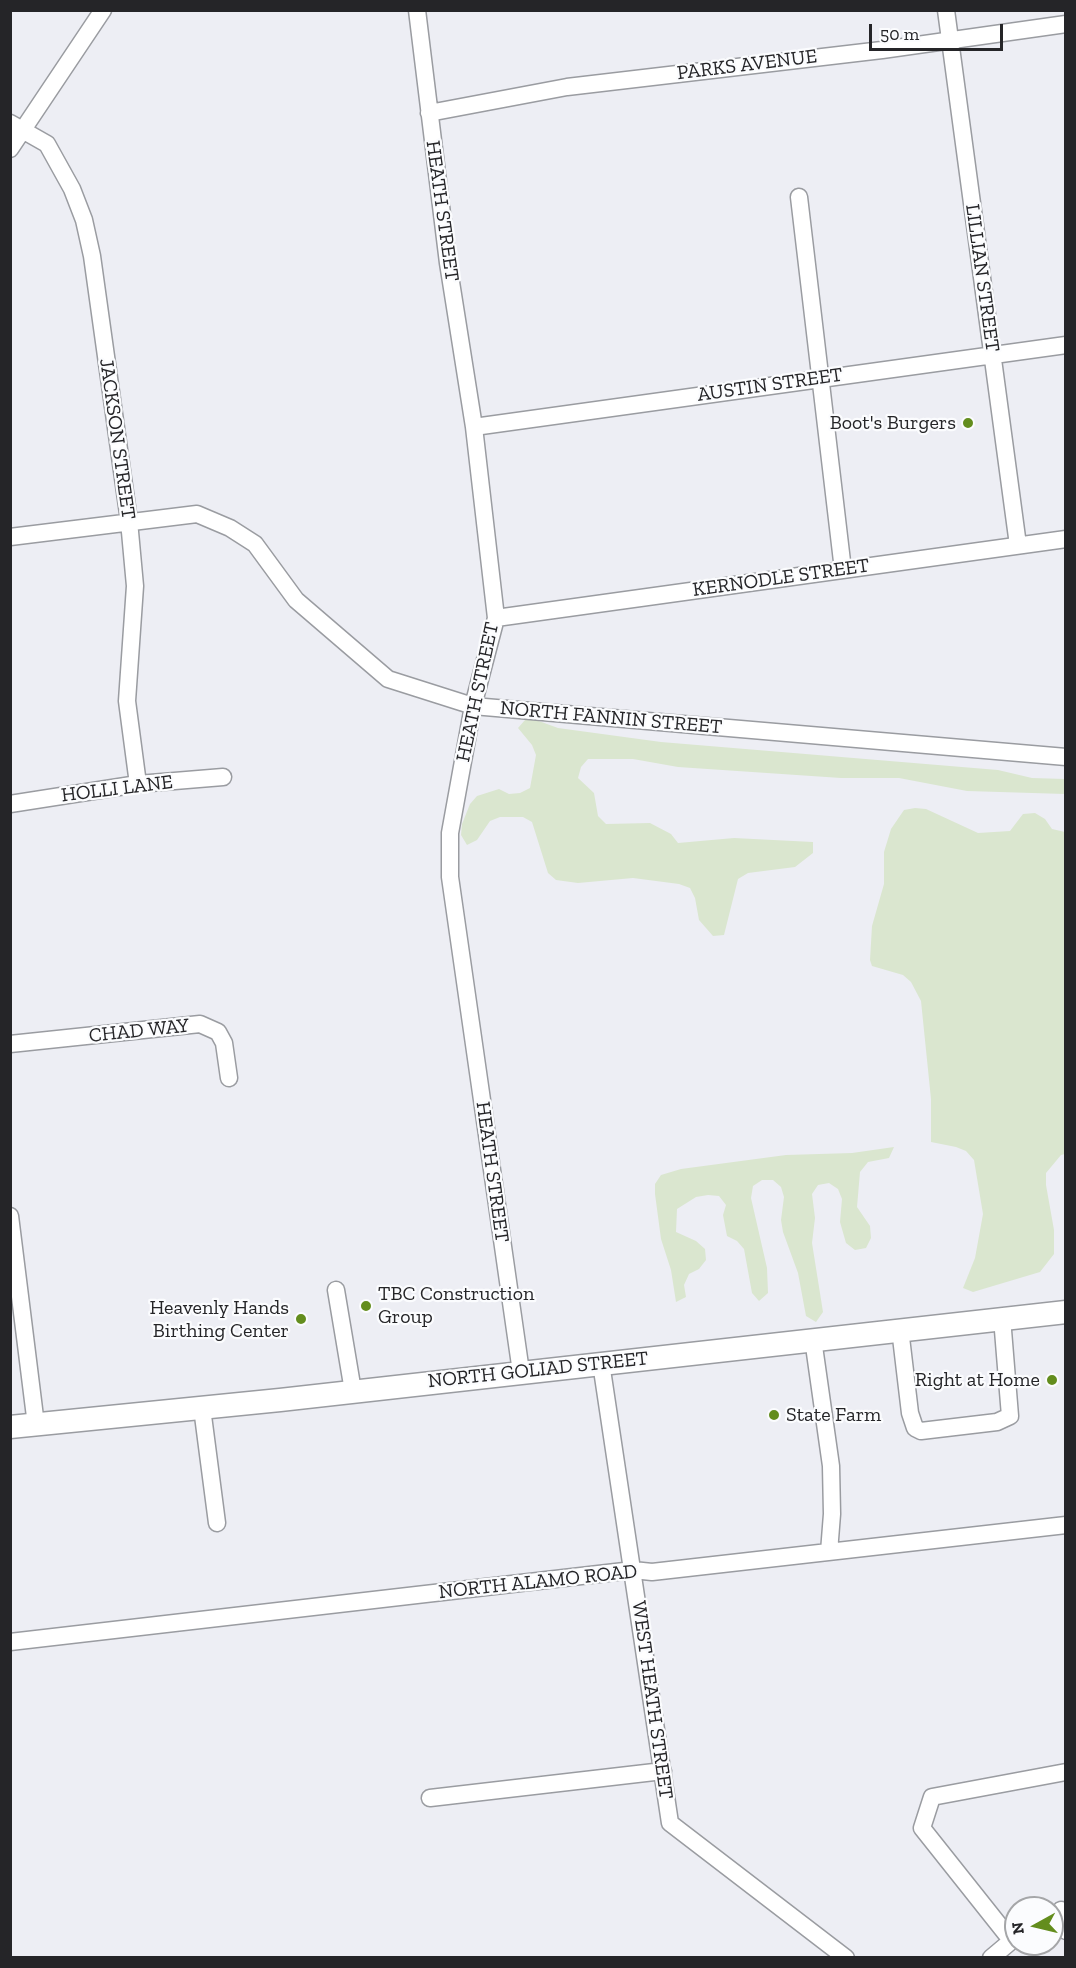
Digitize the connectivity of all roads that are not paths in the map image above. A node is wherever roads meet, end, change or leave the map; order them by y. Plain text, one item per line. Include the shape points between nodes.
1 (103, 10) edge
2 (417, 10) edge
3 (946, 10) edge
4 (1065, 24) edge
5 (950, 40) junction
6 (429, 112) junction
7 (17, 126) edge
8 (10, 149) edge
9 (799, 197) dead end
10 (1065, 345) edge
11 (992, 355) junction
12 (820, 378) junction
13 (474, 427) junction
14 (129, 521) junction
15 (10, 537) edge
16 (1065, 539) edge
17 (1018, 545) junction
18 (843, 570) junction
19 (496, 618) junction
20 (473, 706) junction
21 (1065, 757) edge
22 (223, 777) dead end
23 (138, 784) junction
24 (10, 804) edge
25 (10, 1044) edge
26 (229, 1078) dead end
27 (10, 1216) edge
28 (336, 1290) dead end
29 (16, 1311) edge
30 (1065, 1312) edge
31 (1002, 1318) junction
32 (900, 1329) junction
33 (813, 1339) junction
34 (601, 1363) junction
35 (521, 1372) junction
36 (353, 1391) junction
37 (202, 1408) junction
38 (36, 1425) junction
39 (10, 1427) edge
40 (217, 1522) dead end
41 (1065, 1525) edge
42 (829, 1552) junction
43 (633, 1570) junction
44 (10, 1642) edge
45 (663, 1771) junction
46 (1065, 1772) edge
47 (430, 1798) dead end
48 (1004, 1926) edge
49 (1004, 1947) edge
50 (845, 1957) edge
51 (991, 1958) edge

1 - 7 street
2 - 6 street, HEATH STREET
3 - 5 street, LILLIAN STREET
4 - 5 street, PARKS AVENUE
5 - 6 street, PARKS AVENUE via 567,87
5 - 11 street, LILLIAN STREET
6 - 13 street, HEATH STREET
7 - 8 street
7 - 14 street, JACKSON STREET via 47,144 84,220
9 - 12 street
10 - 11 street, AUSTIN STREET
11 - 12 street, AUSTIN STREET
11 - 17 street, LILLIAN STREET
12 - 13 street, AUSTIN STREET
12 - 18 street
13 - 19 street, HEATH STREET
14 - 15 street, NORTH FANNIN STREET
14 - 20 street, NORTH FANNIN STREET via 197,514 230,528 255,544 296,600 388,679
14 - 23 street, JACKSON STREET via 135,586 127,701
16 - 17 street, KERNODLE STREET
17 - 18 street, KERNODLE STREET
18 - 19 street, KERNODLE STREET
19 - 20 street, HEATH STREET
20 - 21 street, NORTH FANNIN STREET
20 - 35 street, HEATH STREET via 450,833 450,877
22 - 23 street, HOLLI LANE
23 - 24 street, HOLLI LANE
25 - 26 street, CHAD WAY via 200,1024 218,1032 224,1043
27 - 29 street
28 - 36 street
29 - 38 street
30 - 31 main road, NORTH GOLIAD STREET
31 - 32 main road, NORTH GOLIAD STREET
31 - 32 street via 1010,1416 997,1422 921,1431 915,1428 910,1413
32 - 33 main road, NORTH GOLIAD STREET
33 - 34 main road, NORTH GOLIAD STREET
33 - 42 street via 831,1466
34 - 35 main road, NORTH GOLIAD STREET
34 - 43 street, WEST HEATH STREET
35 - 36 main road, NORTH GOLIAD STREET
36 - 37 main road, NORTH GOLIAD STREET
37 - 38 main road, NORTH GOLIAD STREET
37 - 40 street
38 - 39 main road, NORTH GOLIAD STREET
41 - 42 street, NORTH ALAMO ROAD
42 - 43 street, NORTH ALAMO ROAD via 652,1572
43 - 44 street, NORTH ALAMO ROAD
43 - 45 street, WEST HEATH STREET
45 - 47 street
45 - 50 street, WEST HEATH STREET via 670,1823
46 - 48 street via 932,1797 922,1828
49 - 51 street

